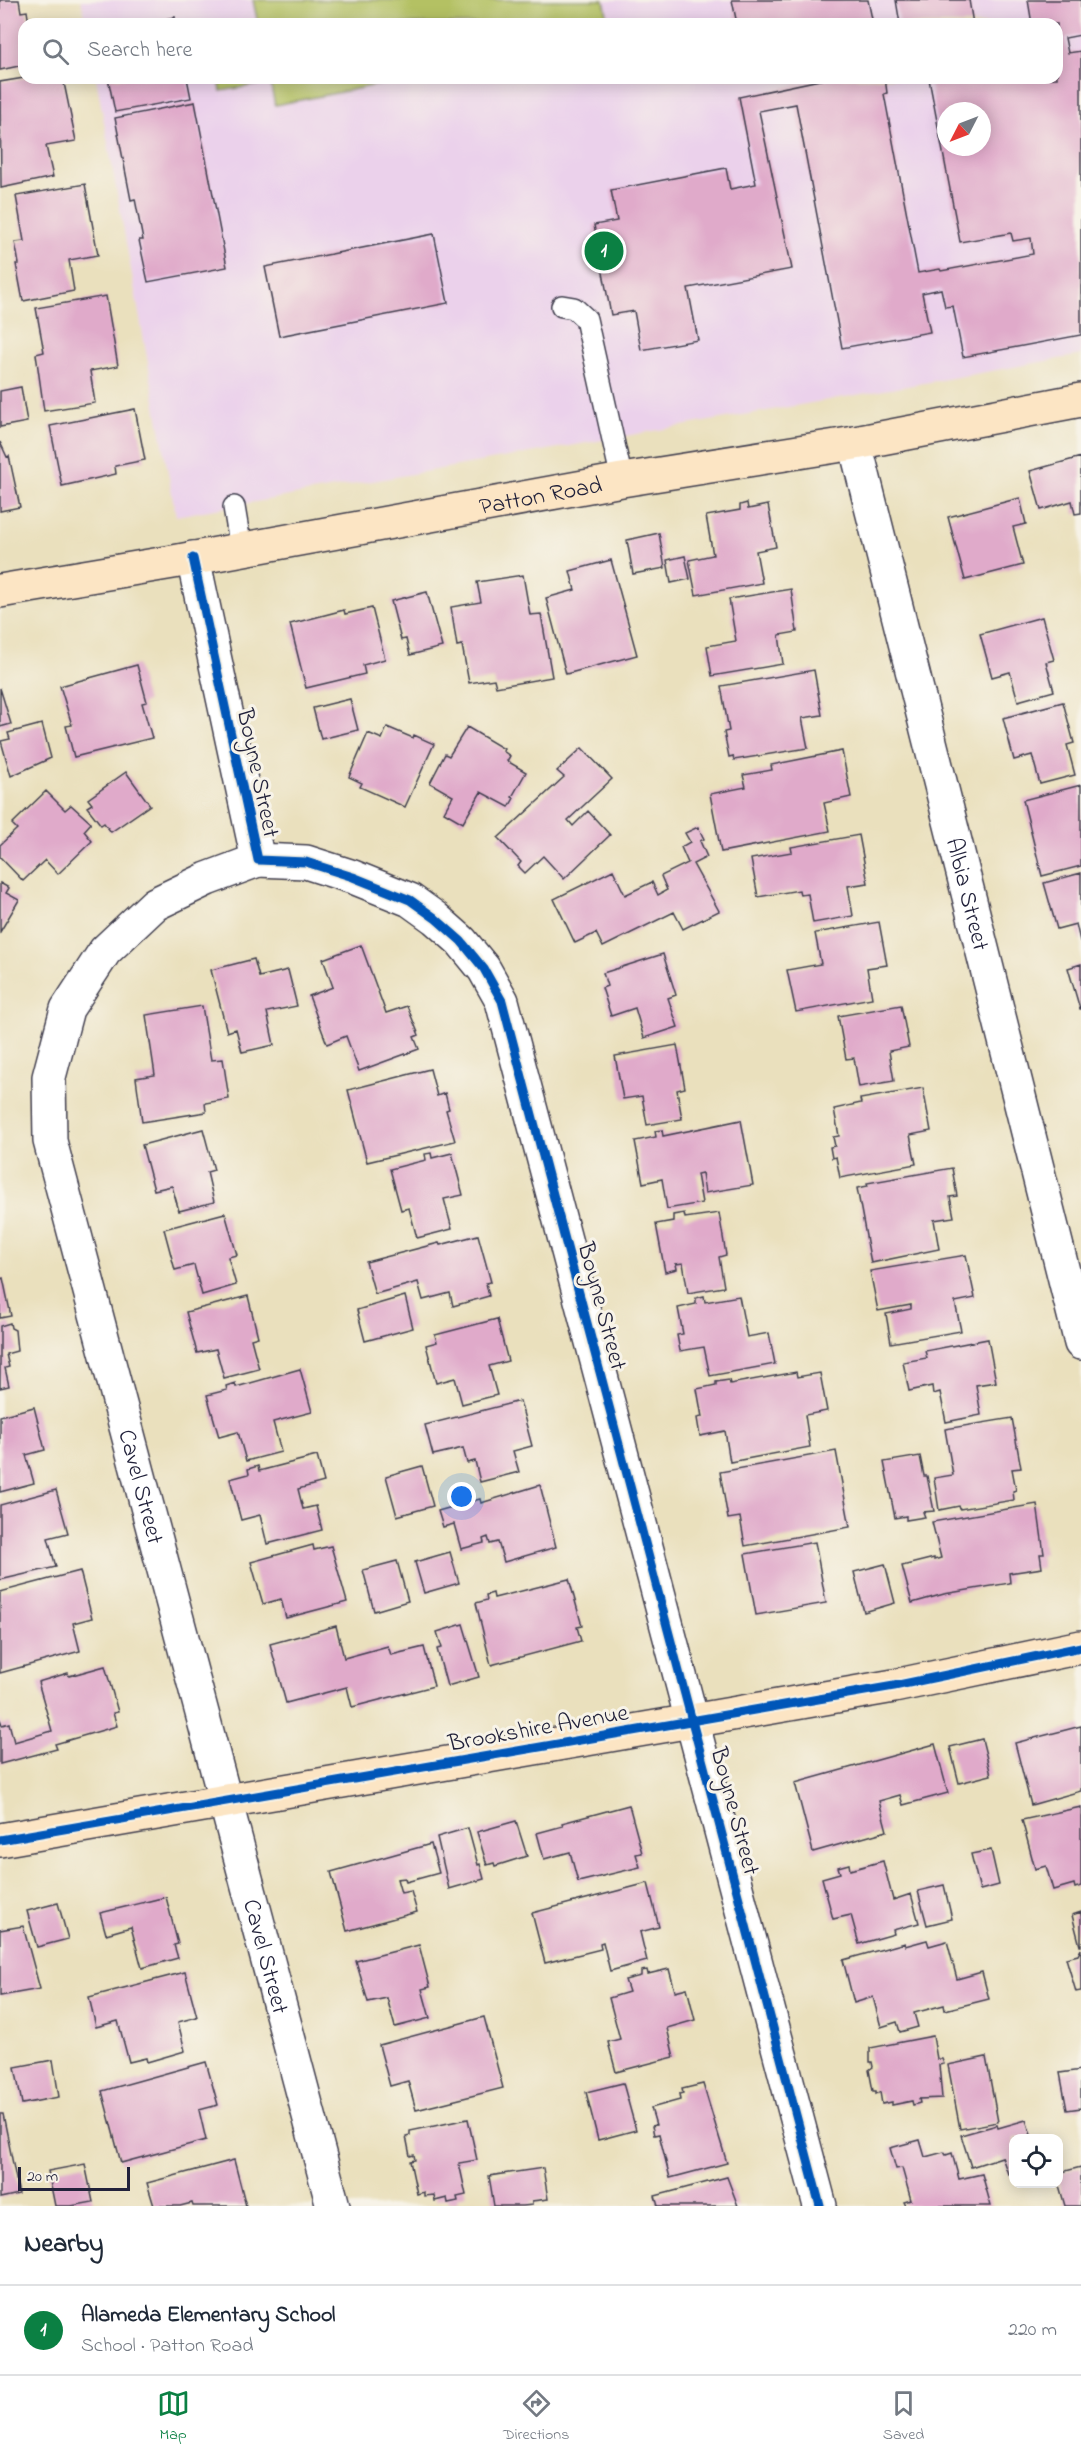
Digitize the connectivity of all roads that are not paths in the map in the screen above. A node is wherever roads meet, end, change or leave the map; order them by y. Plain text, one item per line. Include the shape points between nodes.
1 (562, 306) dead end
2 (1081, 400) edge
3 (855, 444) junction
4 (622, 480) junction
5 (234, 507) dead end
6 (241, 549) junction
7 (193, 558) junction
8 (0, 591) edge
9 (258, 860) junction
10 (1081, 1343) edge
11 (1081, 1647) edge
12 (692, 1719) junction
13 (225, 1802) junction
14 (0, 1840) edge
15 (333, 2206) edge
16 (820, 2206) edge

1 - 4 lane via 574,308 586,319
2 - 3 street, Patton Road
3 - 4 street, Patton Road
3 - 10 street, Albia Street
4 - 6 street, Patton Road
5 - 6 lane
6 - 7 street, Patton Road
7 - 8 street, Patton Road
7 - 9 street, Boyne Street
9 - 12 street, Boyne Street via 306,862 410,900 460,941 484,969 502,1001
9 - 13 street, Cavel Street via 156,904 105,951 67,1009 49,1077 50,1141
11 - 12 street, Brookshire Avenue via 894,1686
12 - 13 street, Brookshire Avenue
12 - 16 street, Boyne Street
13 - 14 street, Brookshire Avenue
13 - 15 street, Cavel Street

